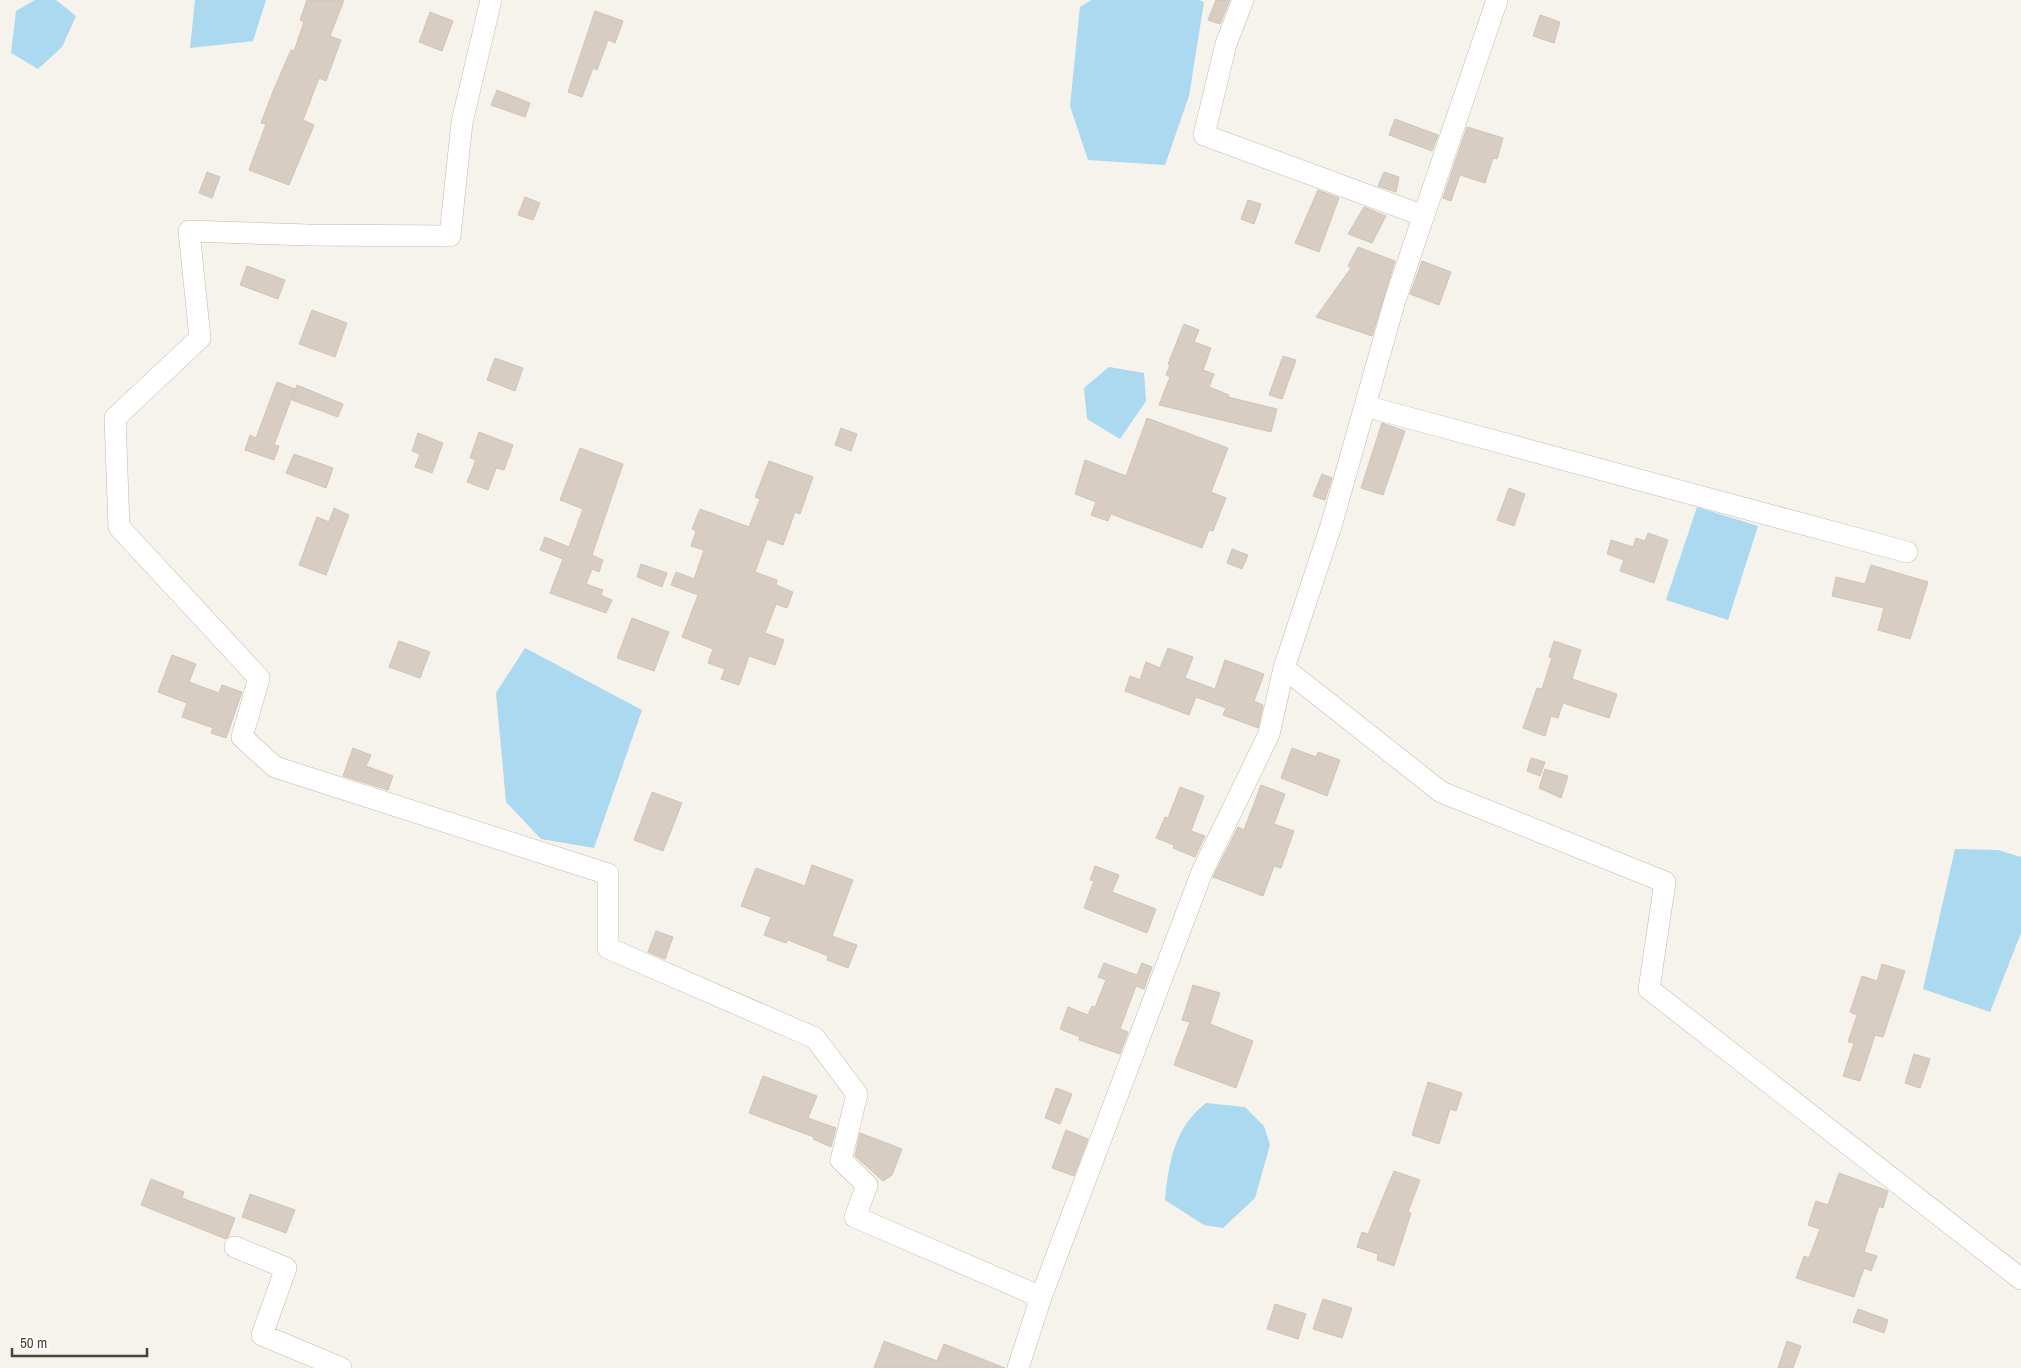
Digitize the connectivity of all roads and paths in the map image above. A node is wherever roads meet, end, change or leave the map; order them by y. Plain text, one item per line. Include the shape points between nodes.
1 (491, 0) edge
2 (1243, 0) edge
3 (1497, 0) edge
4 (1424, 216) junction
5 (1365, 406) junction
6 (1907, 552) dead end
7 (1284, 668) junction
8 (235, 1246) dead end
9 (2021, 1279) edge
10 (1042, 1297) junction
11 (341, 1368) edge
12 (1018, 1368) edge

1 - 10 street via 462,122 450,236 188,231 200,338 115,418 119,527 259,678 242,737 275,767 608,874 608,948 815,1038 857,1094 841,1160 867,1185 855,1218
2 - 4 street via 1226,44 1204,134
3 - 4 street
4 - 5 street via 1395,300
5 - 6 street
5 - 7 street via 1331,526
7 - 9 street via 1441,792 1665,882 1649,989
7 - 10 street via 1269,734 1202,872
8 - 11 street via 286,1268 262,1335
10 - 12 street

